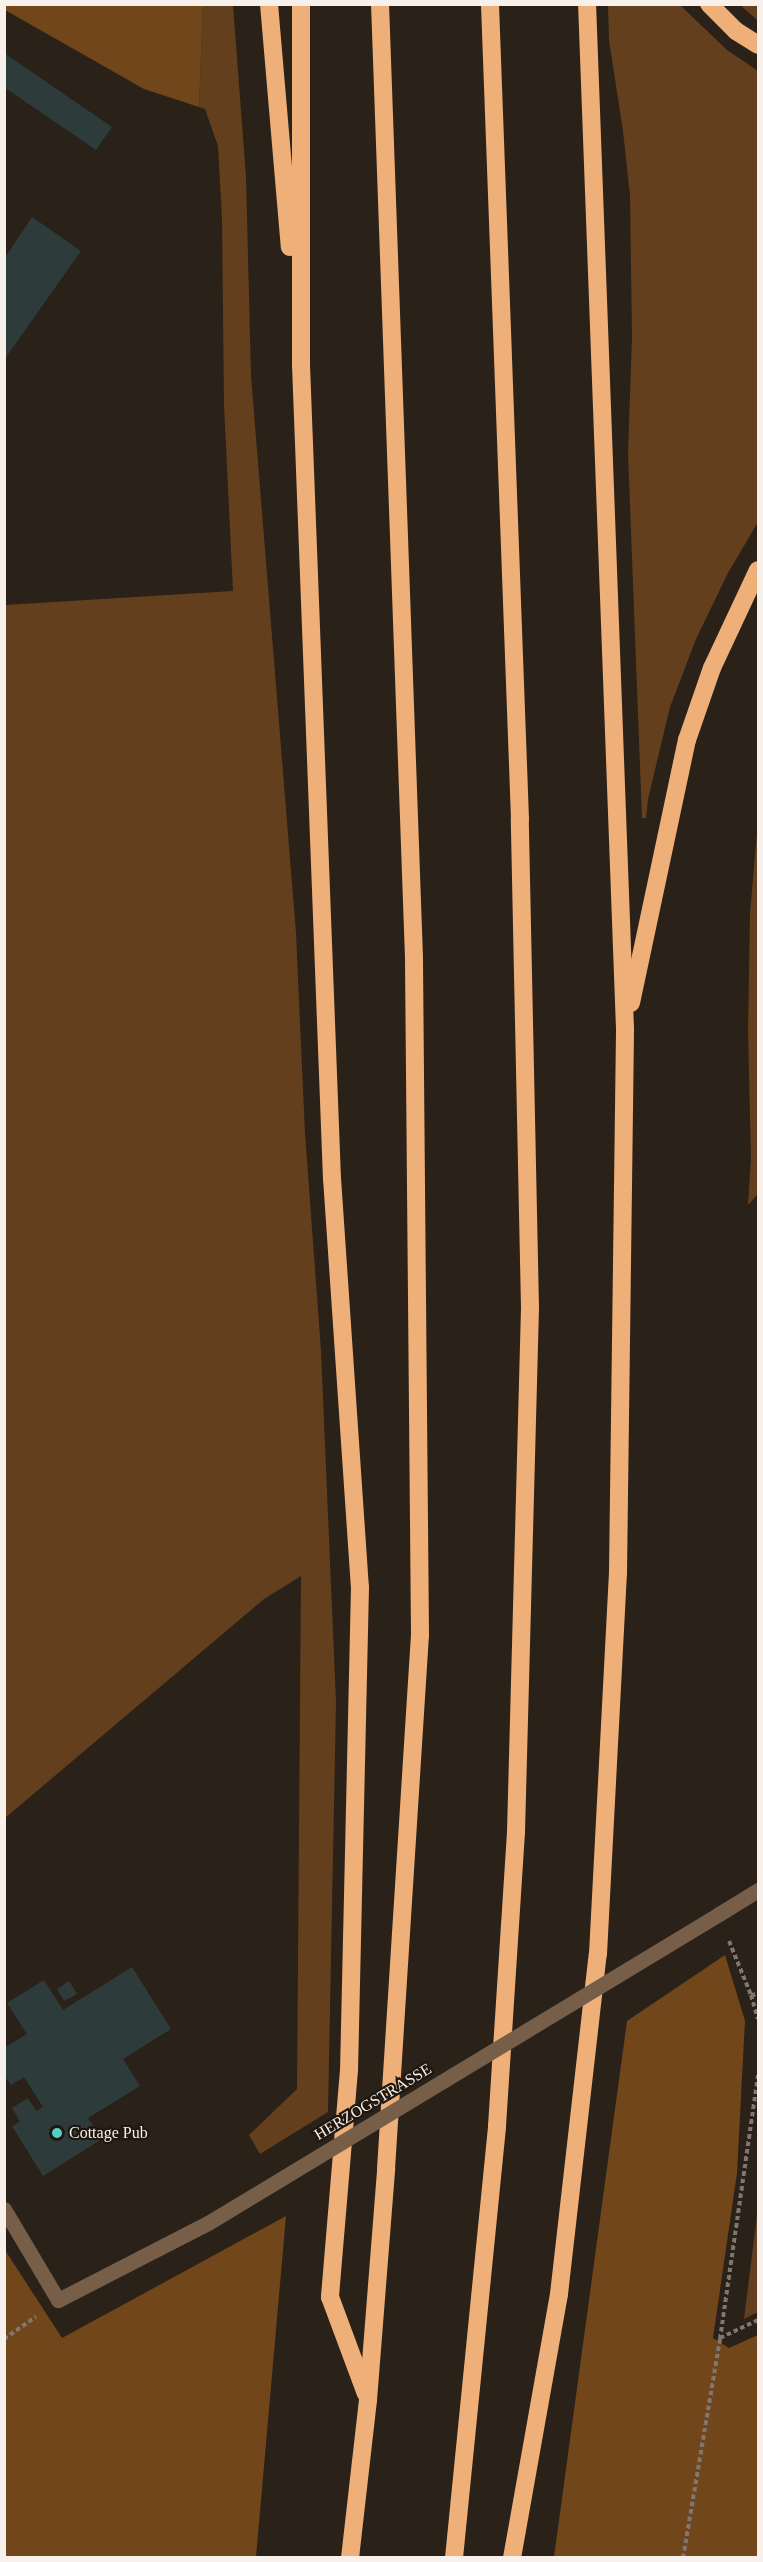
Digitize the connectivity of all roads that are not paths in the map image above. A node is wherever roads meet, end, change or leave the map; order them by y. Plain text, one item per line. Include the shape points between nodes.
1 (269, 4) edge
2 (301, 4) edge
3 (380, 4) edge
4 (490, 4) edge
5 (587, 4) edge
6 (709, 4) edge
7 (759, 45) edge
8 (301, 365) junction
9 (759, 570) edge
10 (625, 1029) junction
11 (759, 1890) edge
12 (4, 2209) edge
13 (368, 2400) junction
14 (350, 2558) edge
15 (454, 2558) edge
16 (512, 2558) edge

1 - 8 highway
2 - 8 highway
3 - 13 highway via 414,958 420,1635
4 - 15 highway via 520,819 530,1308 516,1832 497,2126
5 - 10 highway
6 - 7 highway via 736,31
8 - 13 highway via 332,1178 360,1587 349,2070 330,2297
9 - 10 highway via 711,668 687,740
10 - 16 highway via 618,1573 598,1954 559,2294
11 - 12 street, HERZOGSTRASSE, bridge via 208,2223 58,2300
13 - 14 highway

